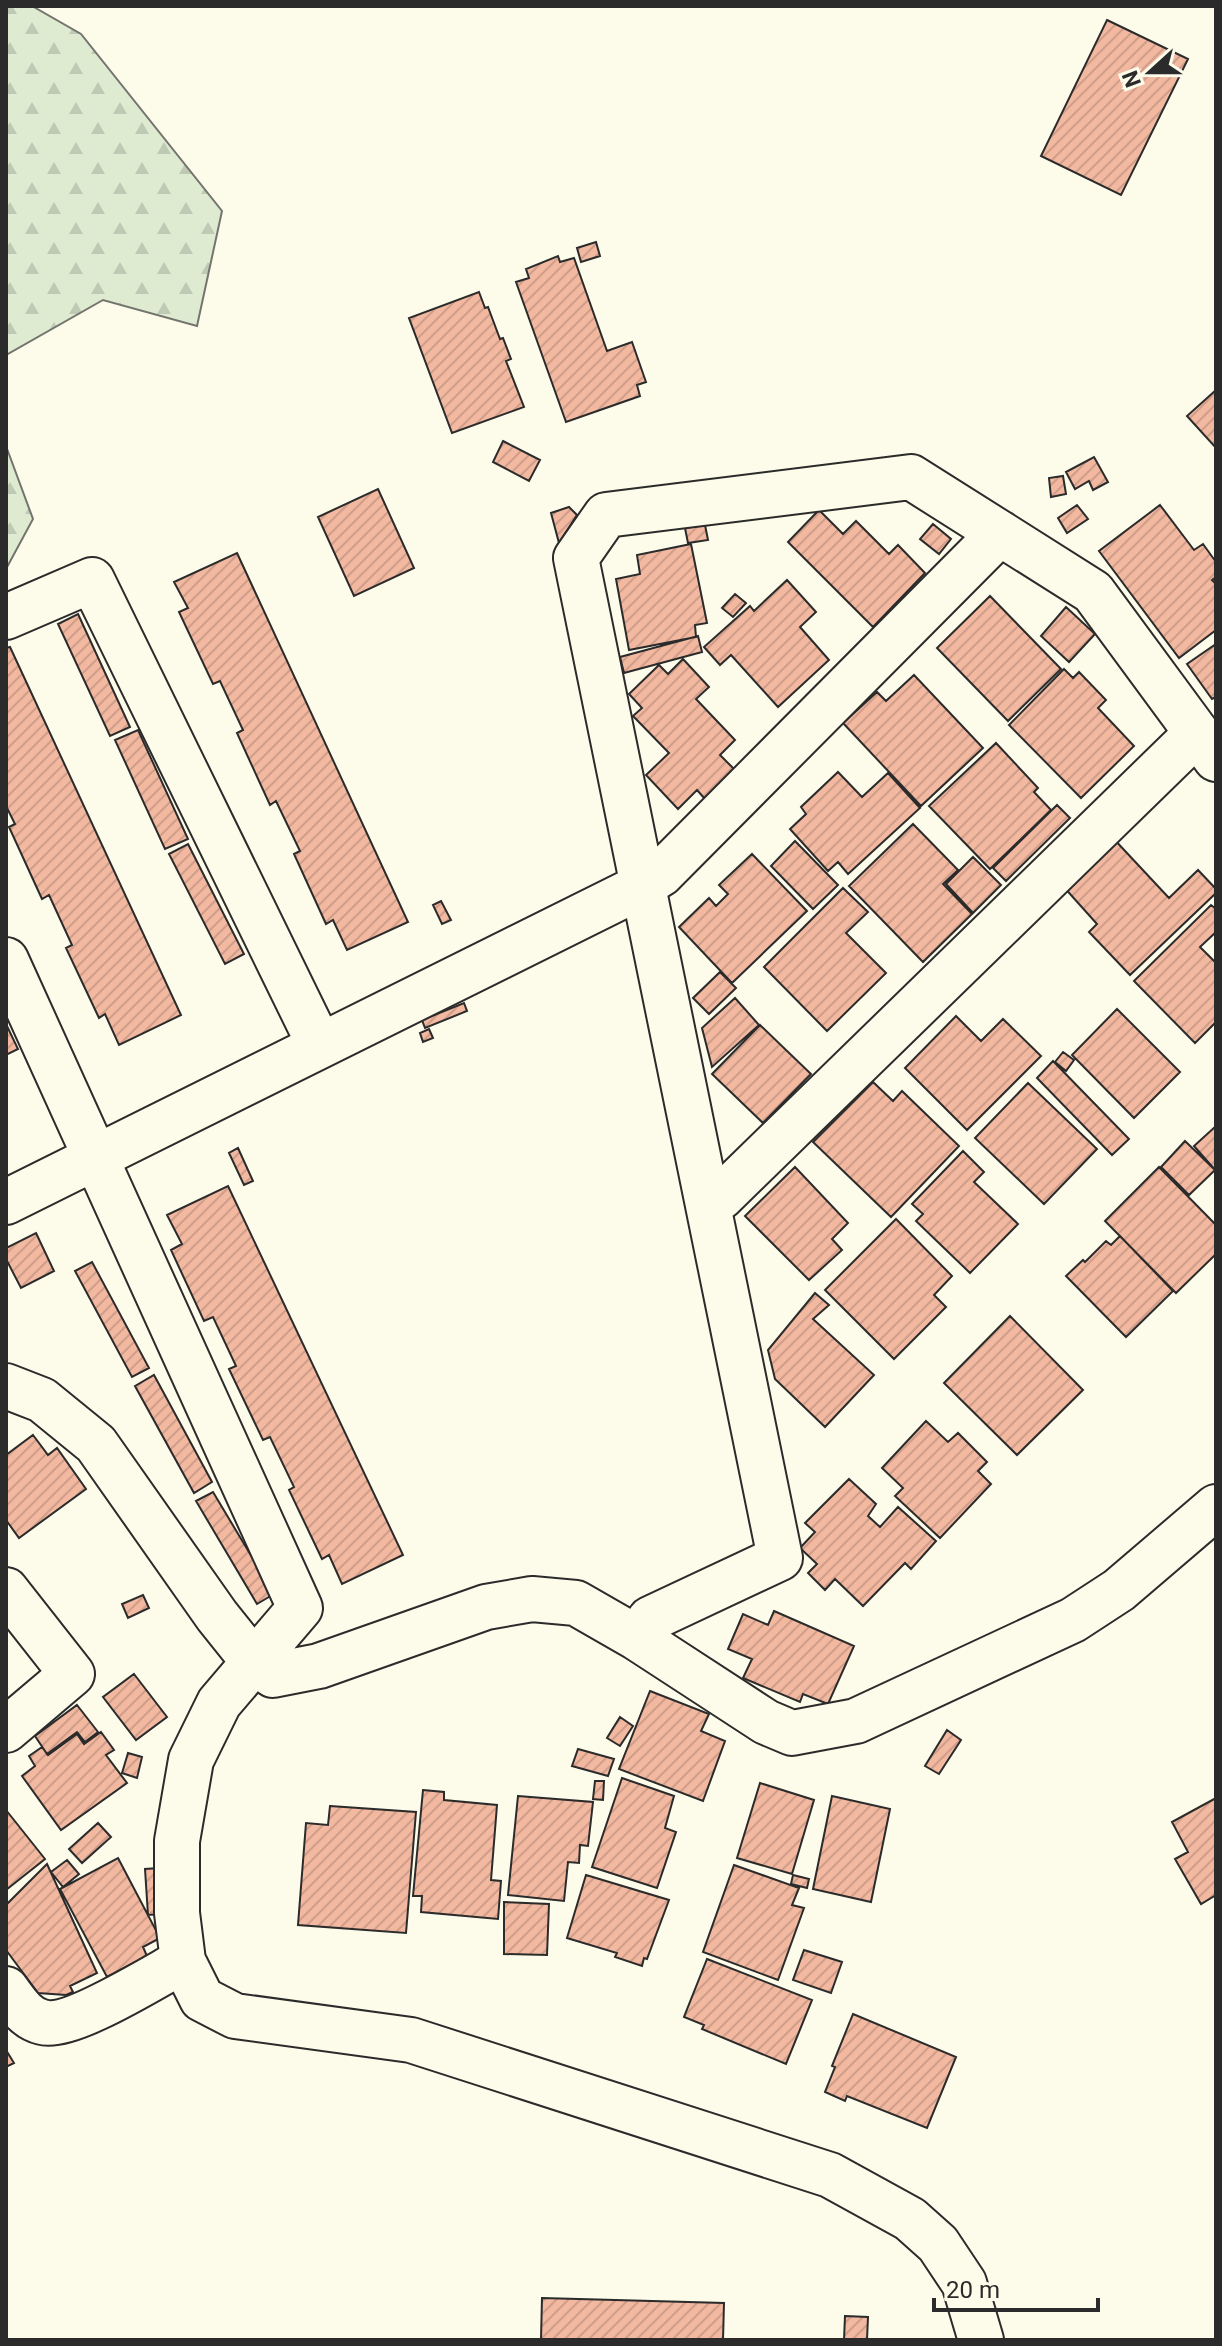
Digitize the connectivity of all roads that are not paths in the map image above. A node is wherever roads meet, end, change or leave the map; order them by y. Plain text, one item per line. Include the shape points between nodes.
1 (1000, 533) junction
2 (6, 617) edge
3 (1207, 746) edge
4 (642, 886) junction
5 (6, 960) edge
6 (320, 1046) junction
7 (95, 1158) junction
8 (706, 1195) junction
9 (6, 1202) edge
10 (6, 1386) edge
11 (1216, 1507) edge
12 (6, 1590) edge
13 (637, 1638) junction
14 (253, 1661) junction
15 (6, 1730) edge
16 (183, 1961) junction
17 (6, 1989) edge
18 (981, 2340) edge

1 - 3 street via 1093,592
1 - 4 street via 661,874
1 - 4 street via 911,477 606,515 576,558
2 - 6 street via 92,580
3 - 8 street via 721,1197
4 - 6 street
4 - 8 street
5 - 7 street
6 - 7 street
7 - 9 street
7 - 14 street via 300,1608
8 - 13 street via 780,1558 650,1619
10 - 14 street via 42,1400 96,1444
11 - 13 street via 1119,1590 1073,1620 856,1721 792,1733 766,1722
12 - 15 street via 72,1674
13 - 14 street via 576,1603 532,1599 486,1607 319,1666 273,1675
14 - 16 street via 219,1703 191,1760 177,1841
16 - 17 street via 79,2017 43,2023 25,2013
16 - 18 street via 202,1999 235,2016 411,2040 830,2175 910,2219 938,2244 964,2283

